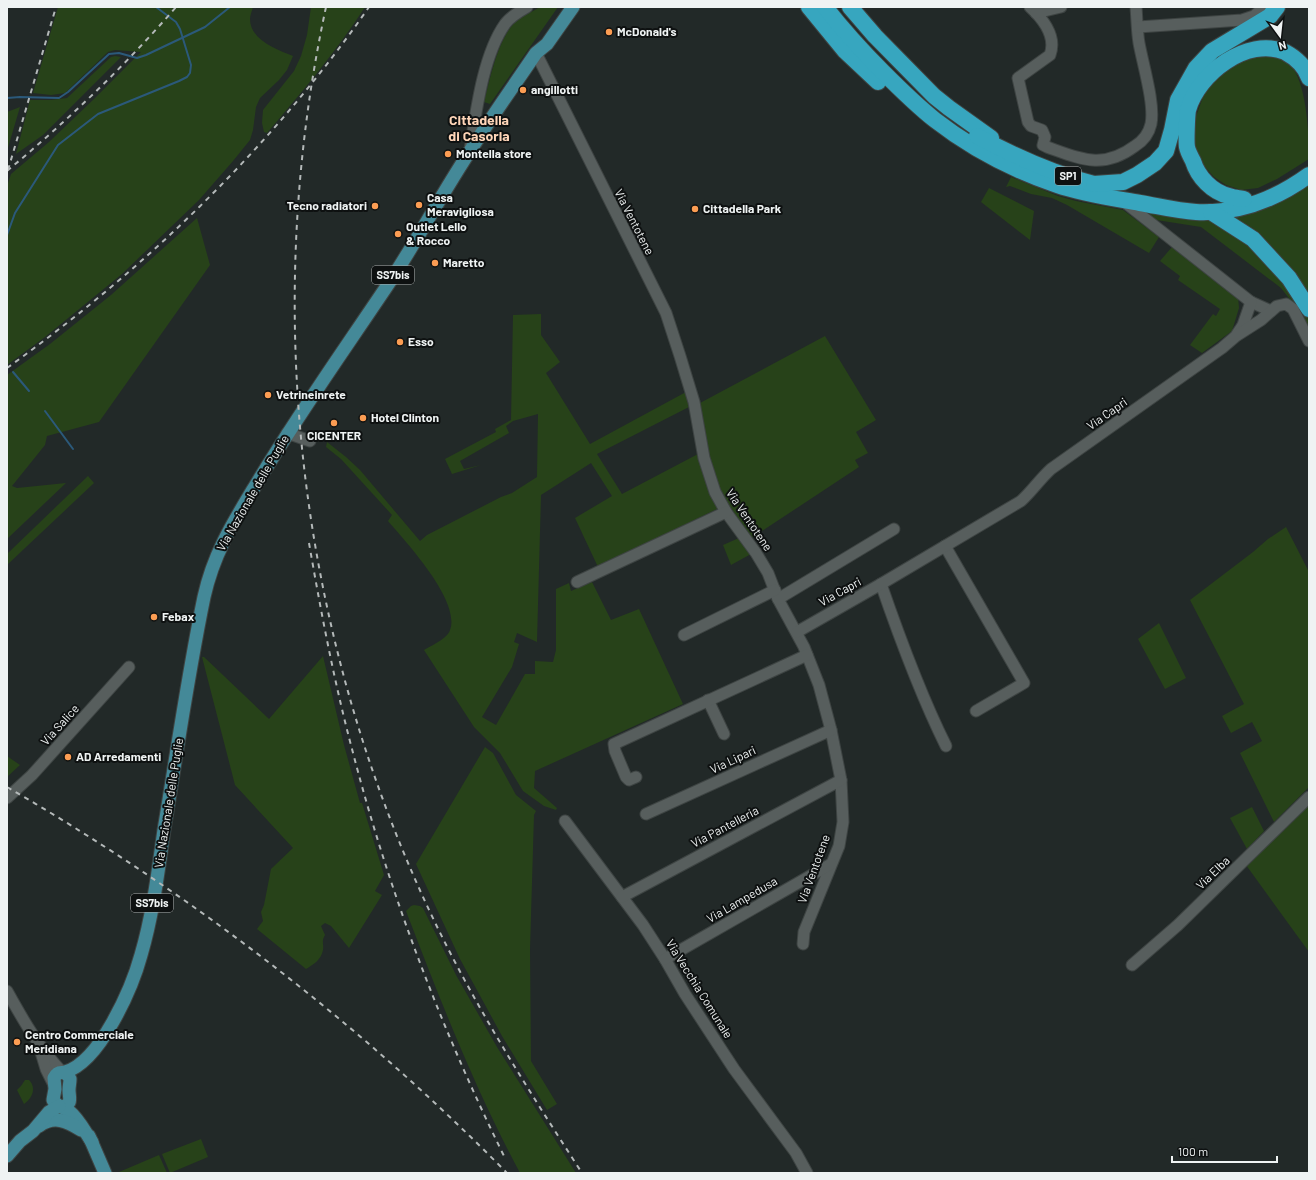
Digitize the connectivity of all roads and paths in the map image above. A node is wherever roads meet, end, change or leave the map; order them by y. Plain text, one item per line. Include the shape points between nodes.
1 (527, 7) edge
2 (573, 7) edge
3 (809, 7) edge
4 (825, 7) edge
5 (837, 7) edge
6 (850, 7) edge
7 (1061, 7) edge
8 (1136, 7) edge
9 (1264, 7) edge
10 (1277, 7) edge
11 (1033, 10) edge
12 (566, 16) edge
13 (1138, 27) junction
14 (536, 53) junction
15 (1309, 78) edge
16 (478, 100) junction
17 (494, 114) junction
18 (976, 148) junction
19 (470, 151) junction
20 (1021, 158) junction
21 (1309, 165) edge
22 (1309, 175) edge
23 (1094, 184) junction
24 (1244, 199) junction
25 (1122, 200) junction
26 (1211, 212) junction
27 (1251, 302) junction
28 (1309, 309) edge
29 (1271, 311) junction
30 (1236, 336) junction
31 (1309, 341) edge
32 (287, 433) junction
33 (310, 441) dead end
34 (726, 512) junction
35 (894, 529) dead end
36 (945, 546) junction
37 (577, 582) dead end
38 (881, 584) junction
39 (777, 594) junction
40 (797, 632) junction
41 (684, 635) dead end
42 (807, 654) junction
43 (130, 667) dead end
44 (708, 700) junction
45 (976, 711) dead end
46 (831, 730) junction
47 (724, 734) dead end
48 (946, 746) dead end
49 (636, 777) dead end
50 (840, 780) junction
51 (1309, 796) edge
52 (7, 798) edge
53 (646, 814) dead end
54 (565, 821) dead end
55 (831, 864) junction
56 (622, 897) junction
57 (803, 944) dead end
58 (665, 959) junction
59 (1132, 965) dead end
60 (7, 991) edge
61 (40, 1047) junction
62 (86, 1058) junction
63 (63, 1072) junction
64 (70, 1091) junction
65 (57, 1098) junction
66 (33, 1131) junction
67 (89, 1138) junction
68 (20, 1141) junction
69 (7, 1156) edge
70 (105, 1173) edge
71 (807, 1173) edge

1 - 16 street via 506,23 492,48
2 - 12 main road, Via Nazionale delle Puglie / SS7bis
3 - 18 highway via 845,51 908,108 939,129
4 - 18 highway, SP1 via 867,56 907,95 935,120
5 - 20 highway, SP1 via 893,69 940,112 970,133
6 - 20 highway via 934,96
7 - 11 street
8 - 13 street
9 - 13 street via 1254,16 1242,20
10 - 23 highway via 1270,16 1212,51 1196,68 1178,100 1166,151 1155,163 1123,182
11 - 13 street via 1049,30 1052,50 1050,55 1018,78 1028,122 1044,133 1043,145 1081,160 1108,160 1117,157 1130,150 1147,135 1152,110
12 - 14 main road, Via Nazionale delle Puglie / SS7bis via 547,44
14 - 17 main road, Via Nazionale delle Puglie / SS7bis
14 - 34 street, Via Ventotene via 573,119 676,331 694,402 704,458 714,492
15 - 24 highway via 1294,57 1276,49 1253,49 1225,61 1200,87 1188,111 1187,146 1196,170 1209,186 1227,196
16 - 17 street via 479,113 482,116
16 - 19 street
17 - 19 main road, Via Nazionale delle Puglie / SS7bis
18 - 25 highway, SP1 via 1057,185
19 - 32 main road, Via Nazionale delle Puglie / SS7bis via 388,284
20 - 23 highway, SP1
21 - 24 highway, SP1 via 1272,189
22 - 26 highway, SP1 via 1263,201
23 - 24 highway, SP1 via 1188,201 1215,203
25 - 26 highway, SP1 via 1182,211
25 - 27 street
26 - 28 highway via 1253,239 1289,278
27 - 29 street
27 - 30 street
29 - 30 street, Via Capri
29 - 31 street via 1286,304 1293,309
30 - 36 street, Via Capri via 1051,469 1021,501
32 - 33 street
32 - 62 main road, Via Nazionale delle Puglie / SS7bis via 232,524 212,569 189,676 145,939 135,973 116,1016
34 - 37 street
34 - 39 street, Via Ventotene via 768,573
35 - 39 street
36 - 38 street, Via Capri
36 - 45 street via 1024,683
38 - 40 street, Via Capri
38 - 48 street via 908,660
39 - 40 street, Via Ventotene
39 - 41 street
40 - 42 street, Via Ventotene
42 - 44 street
42 - 46 street, Via Ventotene via 819,685
43 - 52 street, Via Salice via 32,775
44 - 47 street
44 - 49 street via 614,744 614,750 626,777 629,780
46 - 50 street, Via Ventotene
46 - 53 street, Via Lipari
50 - 55 street, Via Ventotene via 843,822 839,846
50 - 56 street, Via Pantelleria
51 - 59 street, Via Elba via 1178,925
54 - 56 street, Via Vecchia Comunale
55 - 57 street, Via Ventotene via 804,932
55 - 58 street, Via Lampedusa
56 - 58 street, Via Vecchia Comunale
58 - 71 street, Via Vecchia Comunale via 734,1069 796,1153
60 - 61 street
61 - 63 street
61 - 65 street
62 - 63 main road, Via Nazionale delle Puglie / SS7bis via 70,1071
62 - 64 main road, Via Nazionale delle Puglie / SS7bis
63 - 64 main road via 69,1076
63 - 65 main road, Via Nazionale delle Puglie via 55,1075
64 - 65 main road, Via Nazionale delle Puglie via 67,1105
64 - 67 main road
65 - 66 main road
65 - 67 main road via 75,1116
65 - 68 main road via 29,1126
66 - 67 main road via 44,1123 58,1119 68,1122
66 - 68 main road
67 - 70 main road
68 - 69 main road

